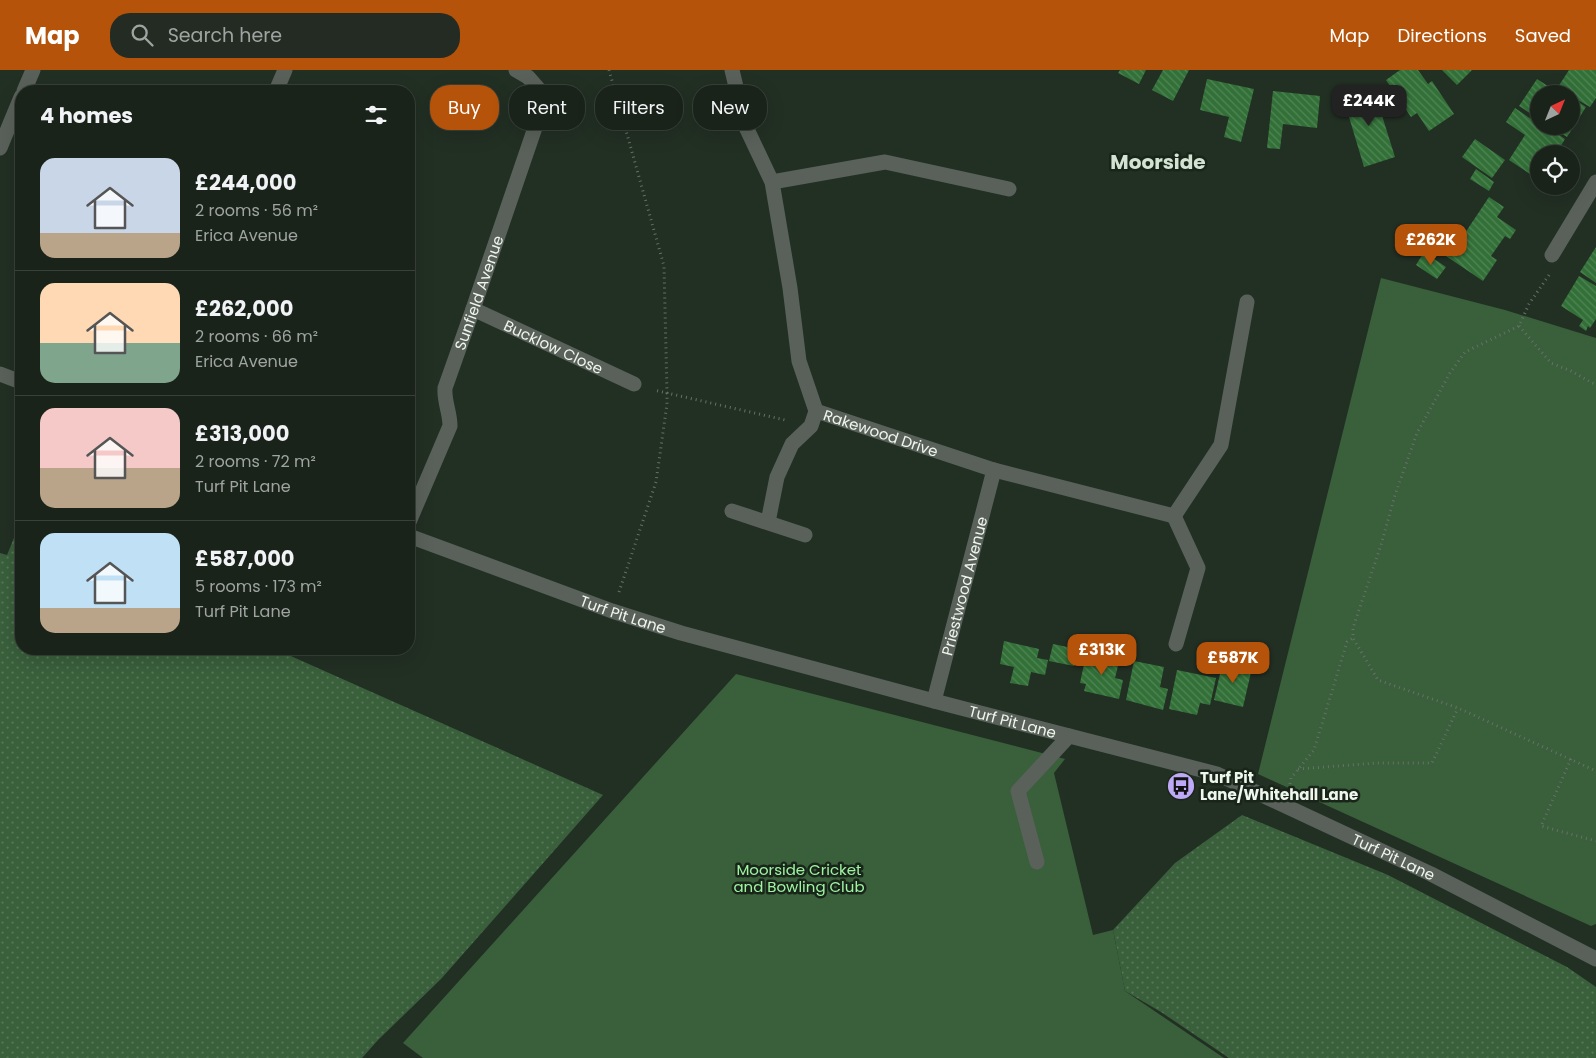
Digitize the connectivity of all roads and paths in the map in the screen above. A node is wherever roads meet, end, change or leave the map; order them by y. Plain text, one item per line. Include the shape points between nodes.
1 (33, 70) edge
2 (285, 70) edge
3 (516, 70) edge
4 (609, 70) edge
5 (732, 70) edge
6 (27, 85) edge
7 (279, 85) edge
8 (15, 112) edge
9 (0, 148) edge
10 (772, 182) junction
11 (1596, 182) edge
12 (1009, 189) dead end
13 (1552, 255) joint
14 (1247, 302) dead end
15 (473, 309) junction
16 (1519, 326) junction
17 (0, 374) edge
18 (15, 380) edge
19 (634, 384) dead end
20 (1596, 385) edge
21 (667, 393) junction
22 (813, 418) junction
23 (994, 470) junction
24 (415, 508) edge
25 (732, 511) dead end
26 (1174, 516) junction
27 (768, 522) junction
28 (805, 535) dead end
29 (415, 538) edge
30 (612, 611) junction
31 (1353, 638) junction
32 (1176, 644) dead end
33 (934, 701) junction
34 (1458, 708) junction
35 (1068, 736) junction
36 (1571, 760) junction
37 (1298, 769) junction
38 (1596, 771) edge
39 (1284, 806) junction
40 (1596, 841) edge
41 (1037, 862) dead end
42 (1596, 959) edge

1 - 6 street
2 - 7 street
3 - 15 street, Sunfield Avenue via 528,77 542,93 540,114
4 - 21 path via 664,266
5 - 10 street, Rakewood Drive via 745,125
8 - 9 street
10 - 12 street via 885,162
10 - 22 street, Rakewood Drive via 799,362
11 - 13 street
13 - 16 path via 1555,266 1529,304
14 - 26 street via 1221,445
15 - 19 street, Bucklow Close
15 - 24 street, Sunfield Avenue via 445,388 444,400 450,426
16 - 20 path via 1551,363
16 - 31 path via 1465,352 1417,433 1353,628
17 - 18 street
21 - 22 path
21 - 30 path via 656,482
22 - 23 street, Rakewood Drive
22 - 27 street via 792,444 777,477
23 - 26 street, Rakewood Drive
23 - 33 street, Priestwood Avenue
25 - 27 street
26 - 32 street via 1198,568
27 - 28 street
29 - 30 street, Turf Pit Lane
30 - 33 street, Turf Pit Lane via 740,650
31 - 34 path via 1378,680
31 - 37 path via 1348,642 1314,750
33 - 35 street, Turf Pit Lane
34 - 36 path
34 - 37 path via 1432,763
35 - 39 street, Turf Pit Lane via 1217,774
35 - 41 street via 1018,791
36 - 38 path
36 - 40 path via 1541,826
37 - 39 path via 1291,778
39 - 42 street, Turf Pit Lane via 1431,874

